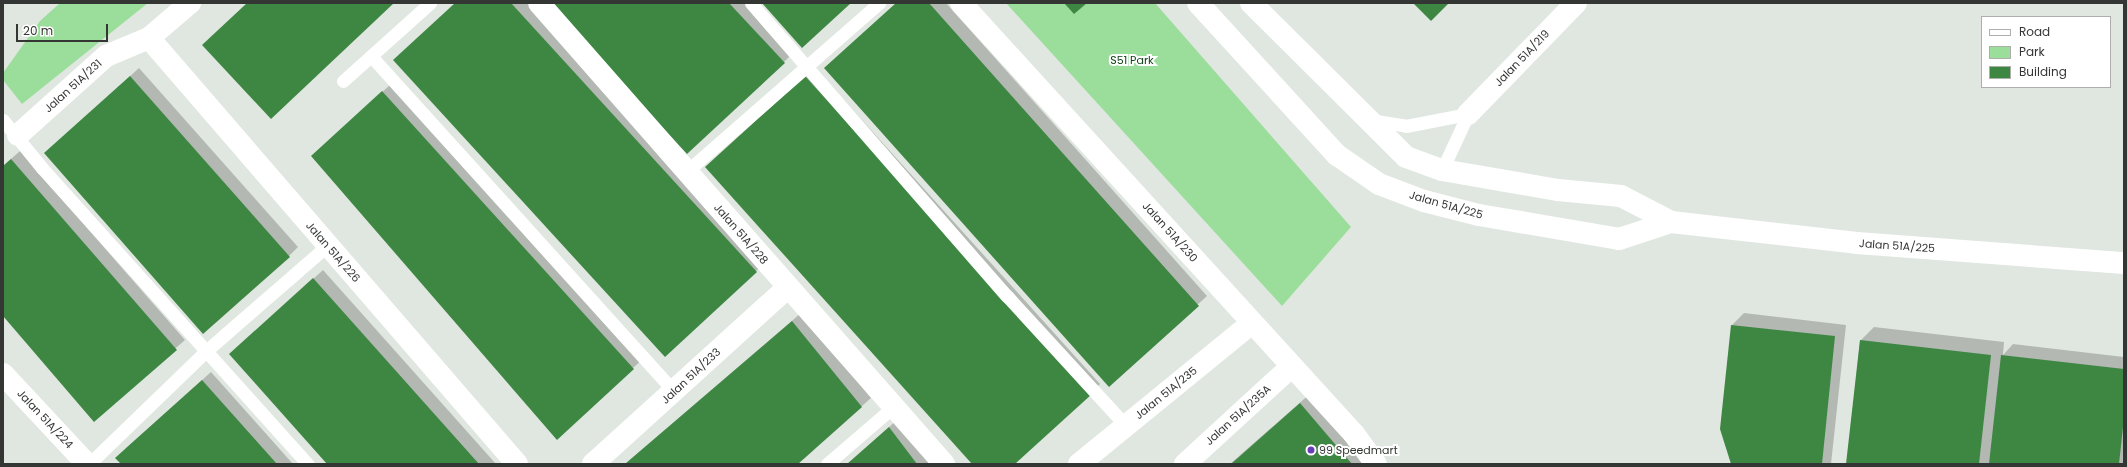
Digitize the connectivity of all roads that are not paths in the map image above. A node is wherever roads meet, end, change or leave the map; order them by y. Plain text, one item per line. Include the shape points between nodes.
1 (190, 3) edge
2 (430, 3) edge
3 (539, 3) edge
4 (752, 3) edge
5 (879, 3) edge
6 (961, 3) edge
7 (1198, 3) edge
8 (1251, 3) edge
9 (1576, 3) edge
10 (149, 38) junction
11 (371, 56) junction
12 (806, 66) junction
13 (343, 81) dead end
14 (1468, 114) junction
15 (3, 120) edge
16 (1368, 120) junction
17 (18, 136) junction
18 (1442, 170) junction
19 (686, 172) junction
20 (1671, 222) junction
21 (327, 246) junction
22 (2124, 263) edge
23 (788, 287) junction
24 (1252, 323) junction
25 (206, 351) junction
26 (1292, 366) junction
27 (3, 374) edge
28 (675, 392) junction
29 (893, 407) junction
30 (1126, 426) junction
31 (88, 464) edge
32 (308, 464) edge
33 (517, 464) edge
34 (593, 464) edge
35 (827, 464) edge
36 (944, 464) edge
37 (1079, 464) edge
38 (1185, 464) edge
39 (1376, 464) edge

1 - 10 street, Jalan 51A/231
2 - 11 lane
3 - 19 street, Jalan 51A/228
4 - 12 lane
5 - 12 lane
6 - 24 street, Jalan 51A/230
7 - 20 street, Jalan 51A/225 via 1337,155 1378,184 1424,201 1479,215 1620,239
8 - 16 street, Jalan 51A/225
9 - 14 street, Jalan 51A/219
10 - 17 street, Jalan 51A/231 via 106,56
10 - 21 street, Jalan 51A/226
11 - 13 lane
11 - 28 lane
12 - 19 lane
12 - 30 lane
14 - 16 lane via 1406,126
14 - 18 lane, Jalan 51A/219
15 - 17 lane
16 - 18 street, Jalan 51A/225 via 1406,157
17 - 25 lane via 42,168
18 - 20 street, Jalan 51A/225 via 1558,190 1621,196
19 - 23 street, Jalan 51A/228
20 - 22 street, Jalan 51A/225 via 1857,243
21 - 25 lane
21 - 33 street, Jalan 51A/226
23 - 28 street, Jalan 51A/233
23 - 29 street, Jalan 51A/228
24 - 26 street, Jalan 51A/230
24 - 30 street, Jalan 51A/235
25 - 31 lane
25 - 32 lane
26 - 38 street, Jalan 51A/235A
26 - 39 street, Jalan 51A/230 via 1354,434
27 - 31 street, Jalan 51A/224
28 - 34 street, Jalan 51A/233
29 - 35 lane
29 - 36 street, Jalan 51A/228
30 - 37 street, Jalan 51A/235

